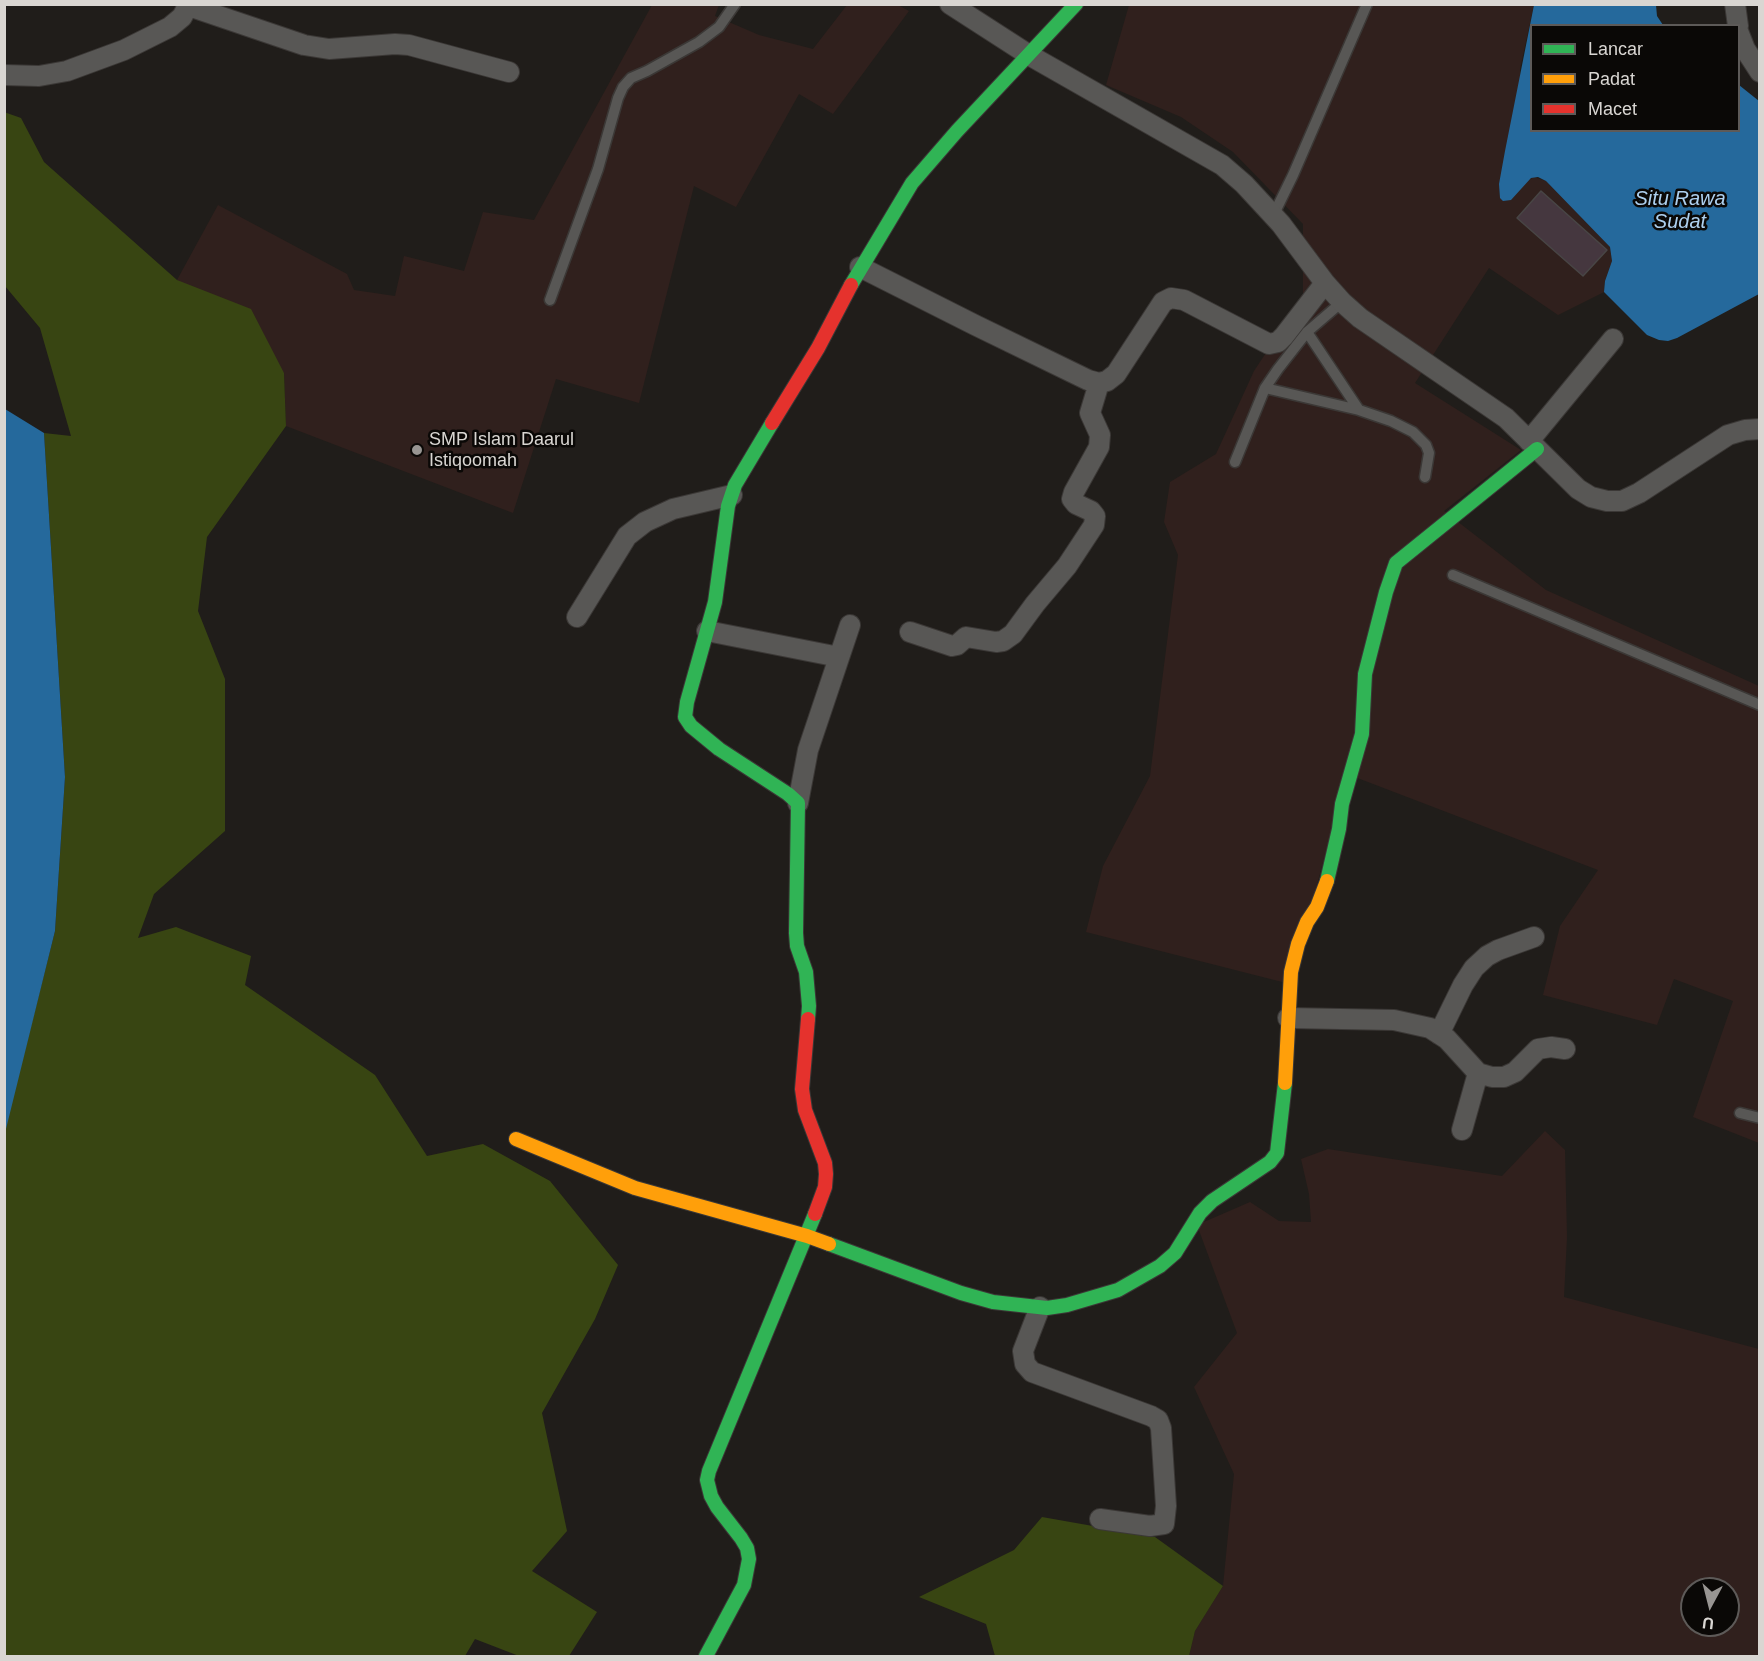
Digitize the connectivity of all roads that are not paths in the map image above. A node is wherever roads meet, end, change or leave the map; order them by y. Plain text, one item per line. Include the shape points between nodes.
1 (735, 4) edge
2 (1076, 4) edge
3 (1367, 4) edge
4 (1735, 4) edge
5 (189, 5) edge
6 (951, 5) edge
7 (1738, 24) edge
8 (1740, 36) edge
9 (1029, 55) junction
10 (509, 72) dead end
11 (1760, 72) edge
12 (4, 75) edge
13 (1273, 216) junction
14 (860, 267) junction
15 (1325, 283) junction
16 (550, 300) dead end
17 (1342, 302) junction
18 (1307, 332) junction
19 (1613, 339) dead end
20 (1099, 383) junction
21 (1265, 388) junction
22 (1359, 410) junction
23 (1760, 429) edge
24 (1533, 445) junction
25 (1235, 462) dead end
26 (1425, 477) dead end
27 (732, 495) junction
28 (1453, 575) dead end
29 (577, 617) dead end
30 (850, 625) dead end
31 (707, 631) junction
32 (910, 632) dead end
33 (839, 657) junction
34 (1760, 705) edge
35 (798, 803) junction
36 (1534, 937) dead end
37 (1288, 1018) junction
38 (1439, 1034) junction
39 (1564, 1049) dead end
40 (1478, 1073) junction
41 (1740, 1113) dead end
42 (1760, 1118) edge
43 (1462, 1130) dead end
44 (516, 1139) dead end
45 (807, 1236) junction
46 (1040, 1307) junction
47 (1100, 1519) dead end
48 (706, 1656) edge

1 - 16 lane via 719,27 699,42 631,78 623,87
2 - 9 street
3 - 13 lane
4 - 7 street
5 - 10 street via 304,45 329,49 409,45
5 - 12 street via 170,27 124,50 67,71 39,76
6 - 9 street
8 - 11 street
9 - 13 street via 1222,165
9 - 14 street via 912,183
13 - 15 street
14 - 20 street
14 - 27 street via 818,348
15 - 17 street
15 - 20 street via 1284,336 1269,344 1184,300 1171,298 1163,302 1116,374
17 - 18 lane
17 - 24 street via 1506,418
18 - 21 lane
18 - 22 lane
19 - 24 street
20 - 32 street via 1090,413 1100,435 1099,447 1072,499 1091,511 1094,525 1067,566 1013,634 1003,641 966,637 952,646
21 - 22 lane
21 - 25 lane
22 - 26 lane via 1391,421 1420,438 1429,453
23 - 24 street via 1728,435 1639,494 1622,501 1592,497 1578,489
24 - 37 street via 1396,563 1365,674 1362,734 1342,804 1328,877 1298,944 1291,972
27 - 29 street via 673,509 627,536
27 - 31 street via 716,602
28 - 34 lane
30 - 33 street
31 - 33 street
31 - 35 street via 685,717 704,737
33 - 35 street via 808,750
35 - 45 street via 796,933 806,972 809,1006 802,1095 826,1174
36 - 38 street via 1486,956 1474,968
37 - 38 street via 1394,1020 1430,1028
37 - 46 street via 1279,1146 1274,1157 1212,1201 1175,1253 1160,1266 1118,1290 1089,1300
38 - 40 street
39 - 40 street via 1538,1049 1515,1072 1504,1077
40 - 43 street
41 - 42 lane
44 - 45 street via 635,1188
45 - 46 street via 961,1293 993,1302
45 - 48 street via 709,1471 711,1496 747,1548 748,1571
46 - 47 street via 1023,1351 1025,1364 1032,1372 1151,1416 1161,1428 1164,1524 1150,1526

